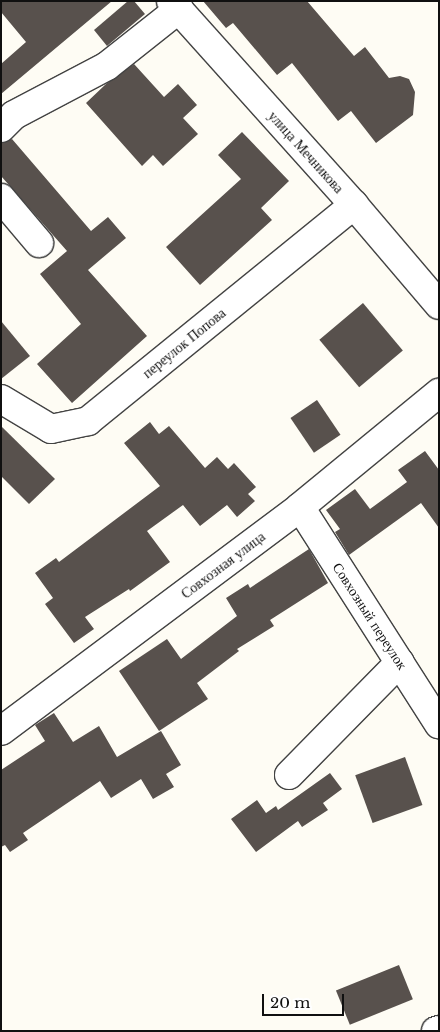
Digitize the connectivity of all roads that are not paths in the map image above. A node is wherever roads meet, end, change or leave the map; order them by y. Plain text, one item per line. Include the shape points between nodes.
1 (175, 5) edge
2 (1, 128) edge
3 (1, 198) edge
4 (354, 206) junction
5 (39, 243) dead end
6 (439, 305) edge
7 (439, 393) edge
8 (1, 399) edge
9 (300, 507) junction
10 (400, 662) junction
11 (439, 724) edge
12 (1, 731) edge
13 (289, 775) dead end

1 - 2 street via 107,66 14,115
1 - 4 street, улица Мечникова
3 - 5 street
4 - 6 street, улица Мечникова
4 - 8 street, переулок Попова via 88,421 51,428
7 - 9 street, Совхозная улица
9 - 10 street, Совхозный переулок
9 - 12 street, Совхозная улица
10 - 11 street, Совхозный переулок
10 - 13 street

